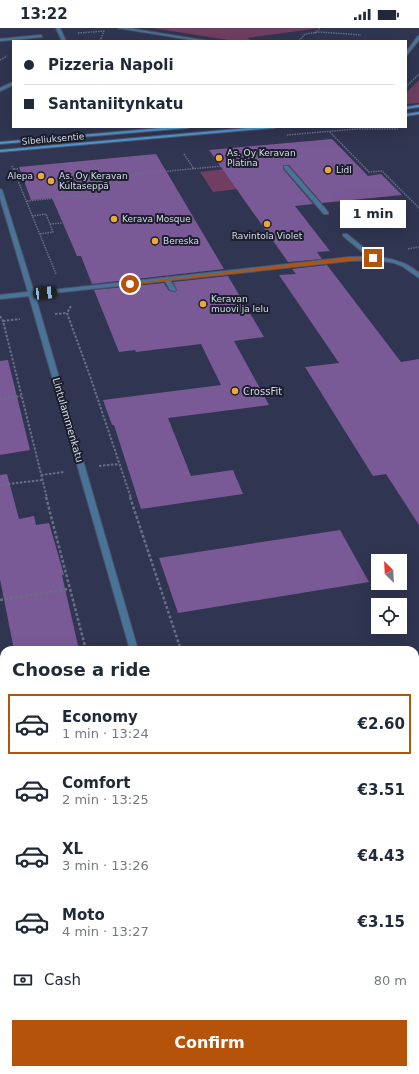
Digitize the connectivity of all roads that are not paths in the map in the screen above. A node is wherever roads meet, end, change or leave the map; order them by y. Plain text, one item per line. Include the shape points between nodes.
1 (58, 28) edge
2 (120, 28) edge
3 (41, 36) dead end
4 (419, 36) edge
5 (0, 40) edge
6 (64, 40) edge
7 (199, 40) edge
8 (407, 54) edge
9 (12, 84) edge
10 (0, 90) edge
11 (419, 106) edge
12 (407, 108) edge
13 (419, 113) edge
14 (407, 115) edge
15 (176, 128) edge
16 (263, 128) edge
17 (0, 143) edge
18 (0, 151) edge
19 (286, 167) dead end
20 (0, 190) edge
21 (326, 213) dead end
22 (345, 235) dead end
23 (373, 258) junction
24 (419, 276) edge
25 (167, 279) junction
26 (173, 290) dead end
27 (32, 294) junction
28 (0, 297) edge
29 (133, 646) edge

1 - 6 street
2 - 7 street
3 - 5 street
4 - 8 street
9 - 10 street
11 - 12 main road
13 - 14 main road
15 - 17 main road, Sibeliuksentie
16 - 18 main road, Sibeliuksentie
19 - 21 street
20 - 27 street, Lintulammenkatu
22 - 23 street
23 - 24 street via 406,265
23 - 25 street
25 - 26 street
25 - 27 street
27 - 28 street
27 - 29 street, Lintulammenkatu

